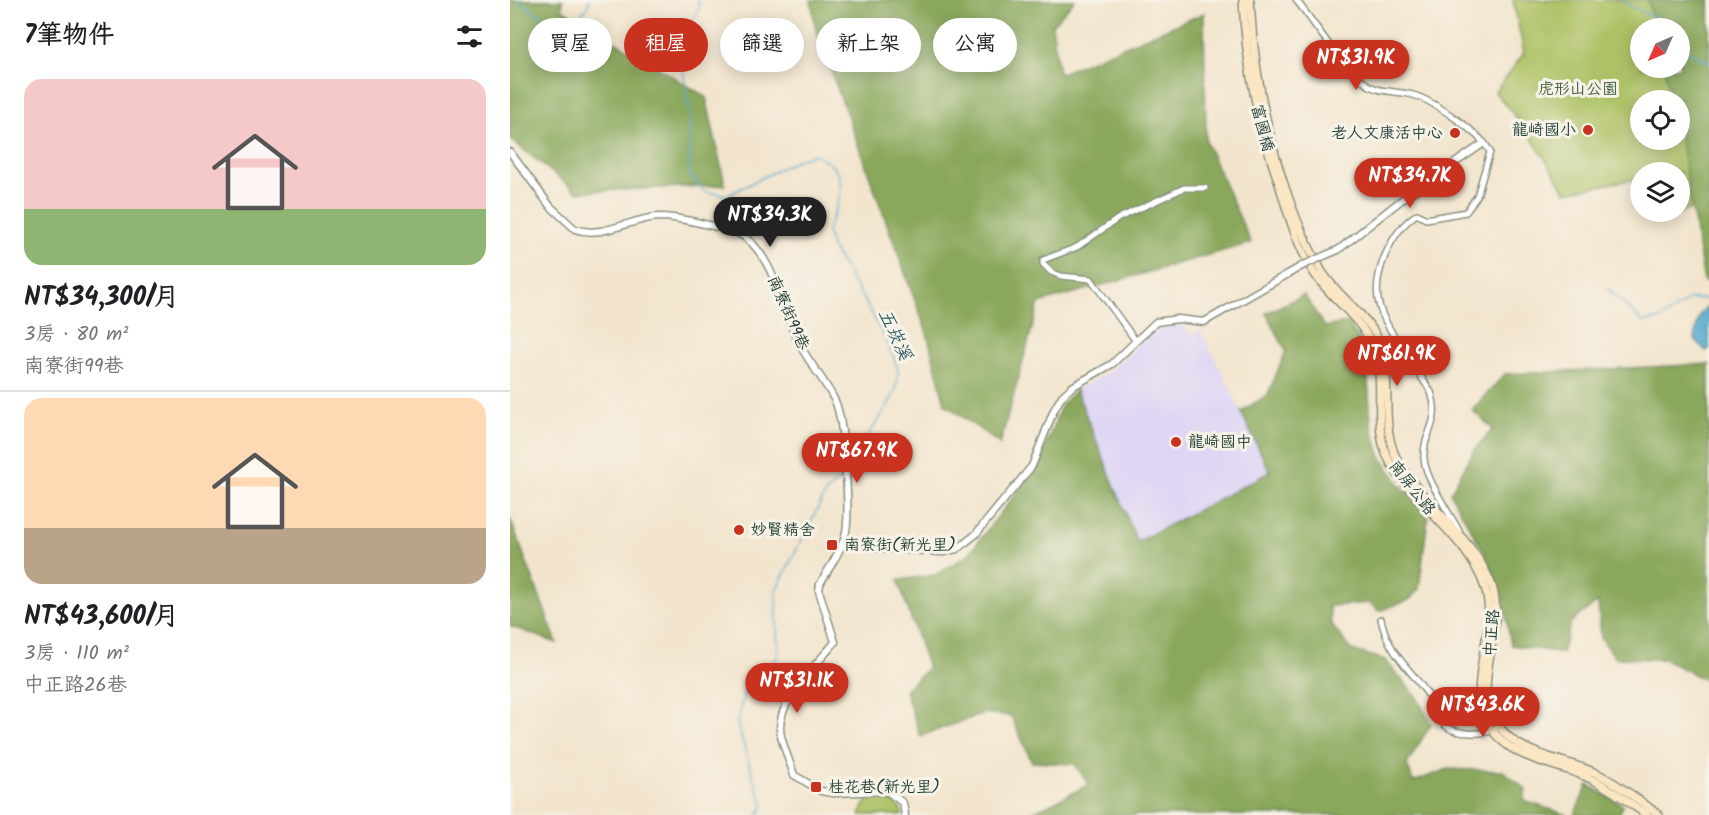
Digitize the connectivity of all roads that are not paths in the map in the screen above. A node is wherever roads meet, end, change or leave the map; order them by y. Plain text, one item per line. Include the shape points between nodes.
1 (1243, 0) edge
2 (1250, 0) edge
3 (1296, 0) edge
4 (1484, 143) junction
5 (510, 152) edge
6 (1205, 188) dead end
7 (1306, 249) junction
8 (1135, 340) junction
9 (845, 538) junction
10 (1463, 539) junction
11 (1470, 559) junction
12 (1381, 619) dead end
13 (1496, 729) junction
14 (905, 815) edge
15 (1647, 815) edge
16 (1659, 815) edge

1 - 7 main road, 富國橋 via 1245,49 1258,116
2 - 7 main road, 富國橋 via 1257,80
3 - 4 street via 1346,65 1365,83 1379,90 1424,99
4 - 8 street, bridge via 1338,250 1204,322 1156,322
4 - 10 street via 1490,156 1472,206 1463,213 1426,219 1417,214 1408,220 1384,257 1379,283 1380,311 1431,392 1436,415 1424,453 1425,463
5 - 9 street, 南寮街99巷 via 570,226 584,231 604,230 658,217 735,232 749,242 779,288 795,336 836,402 842,419
6 - 8 street via 1184,188 1119,218 1077,247 1043,260 1042,264 1051,272 1091,279
7 - 10 main road, 南屏公路 via 1370,327 1380,345 1385,365 1386,426 1402,468
7 - 11 main road, 南屏公路 via 1317,277 1373,347 1379,426 1387,457
8 - 9 street via 1112,364 1062,396 1032,466 967,543 943,552 876,548
9 - 14 street via 819,591 835,642 804,677 783,713 780,734 794,775 827,792 887,790 903,802
10 - 11 street
10 - 13 main road, 中正路 via 1487,573 1494,596 1496,619 1487,690
11 - 13 main road, 中正路 via 1486,589 1488,608 1479,693 1482,711
12 - 13 street via 1386,641 1430,698 1447,728 1458,732
13 - 15 main road, 中正路 via 1520,754 1593,780
13 - 16 main road, 中正路 via 1521,747 1599,775

